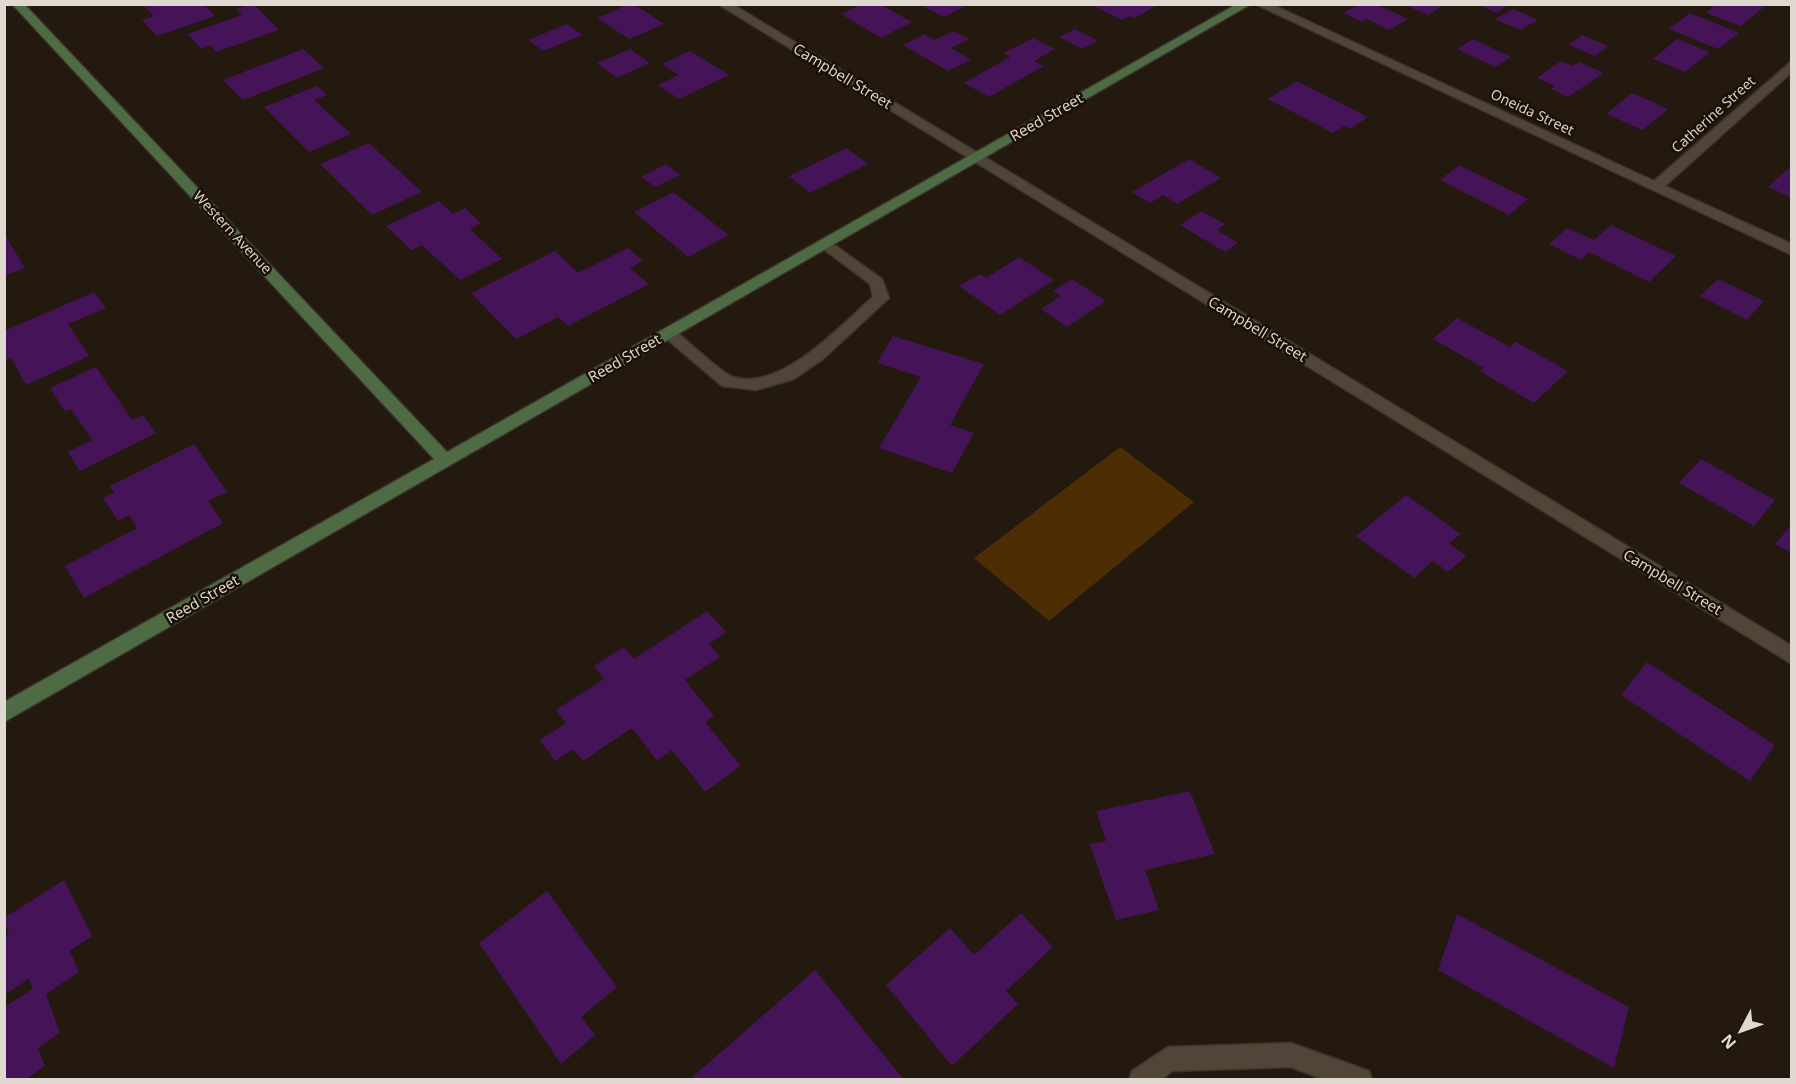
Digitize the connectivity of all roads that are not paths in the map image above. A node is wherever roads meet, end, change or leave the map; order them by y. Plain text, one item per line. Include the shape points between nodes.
1 (17, 4) edge
2 (723, 4) edge
3 (1246, 4) edge
4 (1260, 4) edge
5 (1791, 65) edge
6 (976, 159) junction
7 (1656, 187) junction
8 (826, 244) junction
9 (1791, 250) edge
10 (669, 334) junction
11 (446, 461) junction
12 (1791, 656) edge
13 (4, 713) edge
14 (1141, 1080) edge
15 (1360, 1080) edge

1 - 11 street, Western Avenue
2 - 6 street, Campbell Street
3 - 6 street, Reed Street
4 - 7 street, Oneida Street
5 - 7 street, Catherine Street
6 - 8 street, Reed Street
6 - 12 street, Campbell Street
7 - 9 street, Oneida Street
8 - 10 street, Reed Street
8 - 10 street via 877,282 881,298 817,355 788,375 756,384 728,382
10 - 11 street, Reed Street
11 - 13 street, Reed Street
14 - 15 street via 1168,1059 1291,1055

